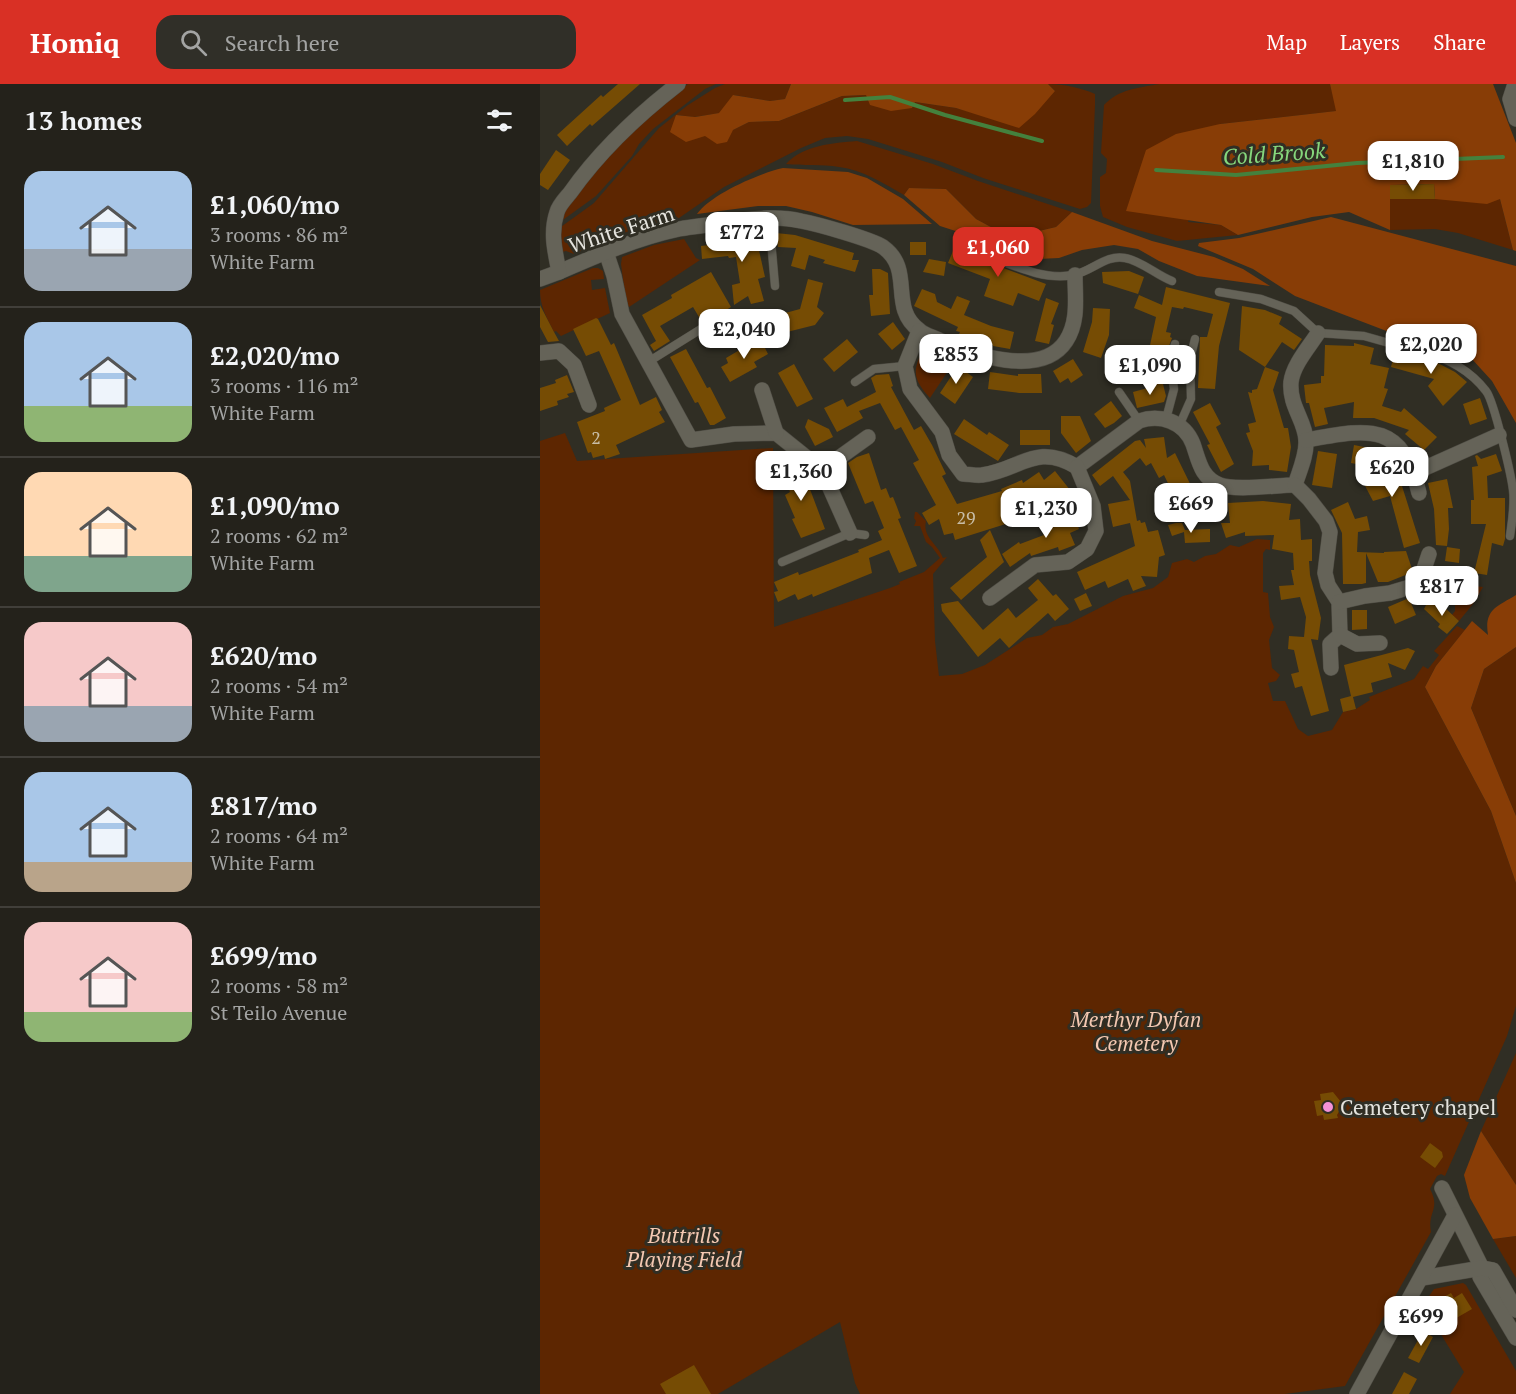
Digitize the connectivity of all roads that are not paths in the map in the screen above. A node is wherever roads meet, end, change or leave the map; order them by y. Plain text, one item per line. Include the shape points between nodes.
1 (678, 84) edge
2 (1502, 84) edge
3 (1512, 91) edge
4 (1516, 119) edge
5 (769, 217) junction
6 (606, 252) junction
7 (983, 254) dead end
8 (559, 272) junction
9 (1075, 275) junction
10 (540, 279) edge
11 (1172, 280) dead end
12 (775, 286) dead end
13 (1219, 292) dead end
14 (717, 319) dead end
15 (919, 331) junction
16 (1318, 333) junction
17 (1195, 339) dead end
18 (1175, 344) dead end
19 (1402, 347) dead end
20 (541, 350) edge
21 (1425, 351) dead end
22 (648, 362) junction
23 (905, 366) junction
24 (855, 382) dead end
25 (762, 390) dead end
26 (1119, 392) dead end
27 (589, 405) dead end
28 (1139, 421) junction
29 (1172, 422) junction
30 (776, 433) junction
31 (1499, 435) junction
32 (868, 437) dead end
33 (1306, 440) junction
34 (1077, 467) junction
35 (822, 470) junction
36 (1414, 473) junction
37 (1294, 485) junction
38 (1419, 492) dead end
39 (858, 534) joint
40 (1510, 536) dead end
41 (1429, 554) dead end
42 (782, 562) dead end
43 (1420, 581) junction
44 (1442, 588) dead end
45 (990, 598) dead end
46 (1338, 602) junction
47 (1340, 635) junction
48 (1380, 643) dead end
49 (1331, 669) dead end
50 (1442, 1188) dead end
51 (1455, 1215) junction
52 (1482, 1268) junction
53 (1422, 1278) junction
54 (1516, 1310) edge
55 (1516, 1338) edge
56 (1357, 1394) edge

1 - 8 street via 590,164 557,210 553,244
2 - 3 street
3 - 4 street
5 - 6 street, White Farm via 679,229
5 - 12 lane
5 - 15 street, White Farm via 799,220 881,246 897,260 901,299 909,320
6 - 8 street, White Farm
6 - 22 street via 622,314
7 - 9 lane via 1042,274
8 - 10 street, White Farm
9 - 11 lane via 1111,259 1125,258
9 - 15 street via 1076,321 1065,343 1050,356 1007,361 965,352
13 - 16 lane via 1261,299 1294,311
14 - 22 lane
15 - 23 street
16 - 19 lane via 1364,336
16 - 33 street via 1291,381 1292,401
17 - 29 lane via 1191,399
18 - 29 lane via 1170,361 1174,389
20 - 27 street via 559,351 574,365
21 - 31 lane via 1452,362 1475,378 1488,394
22 - 30 street via 691,440
23 - 24 lane via 874,369
23 - 34 street via 910,389 942,432 949,455 963,474 982,475 1040,456 1063,459
25 - 30 street
26 - 28 lane
28 - 29 street via 1149,418
28 - 34 street
29 - 37 street via 1193,443 1202,470 1220,485
30 - 35 street
31 - 36 street
31 - 40 lane via 1513,490
32 - 35 street
33 - 36 street via 1358,432 1383,435 1402,450
33 - 37 street
34 - 45 street via 1094,506 1095,531 1086,549 1068,562 1035,566
35 - 39 street
36 - 38 street
37 - 46 street via 1326,521 1330,532 1324,573
39 - 42 lane
41 - 43 street
43 - 44 street
43 - 46 street via 1390,593
46 - 47 street
47 - 48 street via 1357,644
47 - 49 street via 1330,644
50 - 51 street
51 - 52 street
51 - 53 street
52 - 53 street
52 - 54 street via 1492,1270
52 - 55 street via 1480,1277
53 - 56 street

